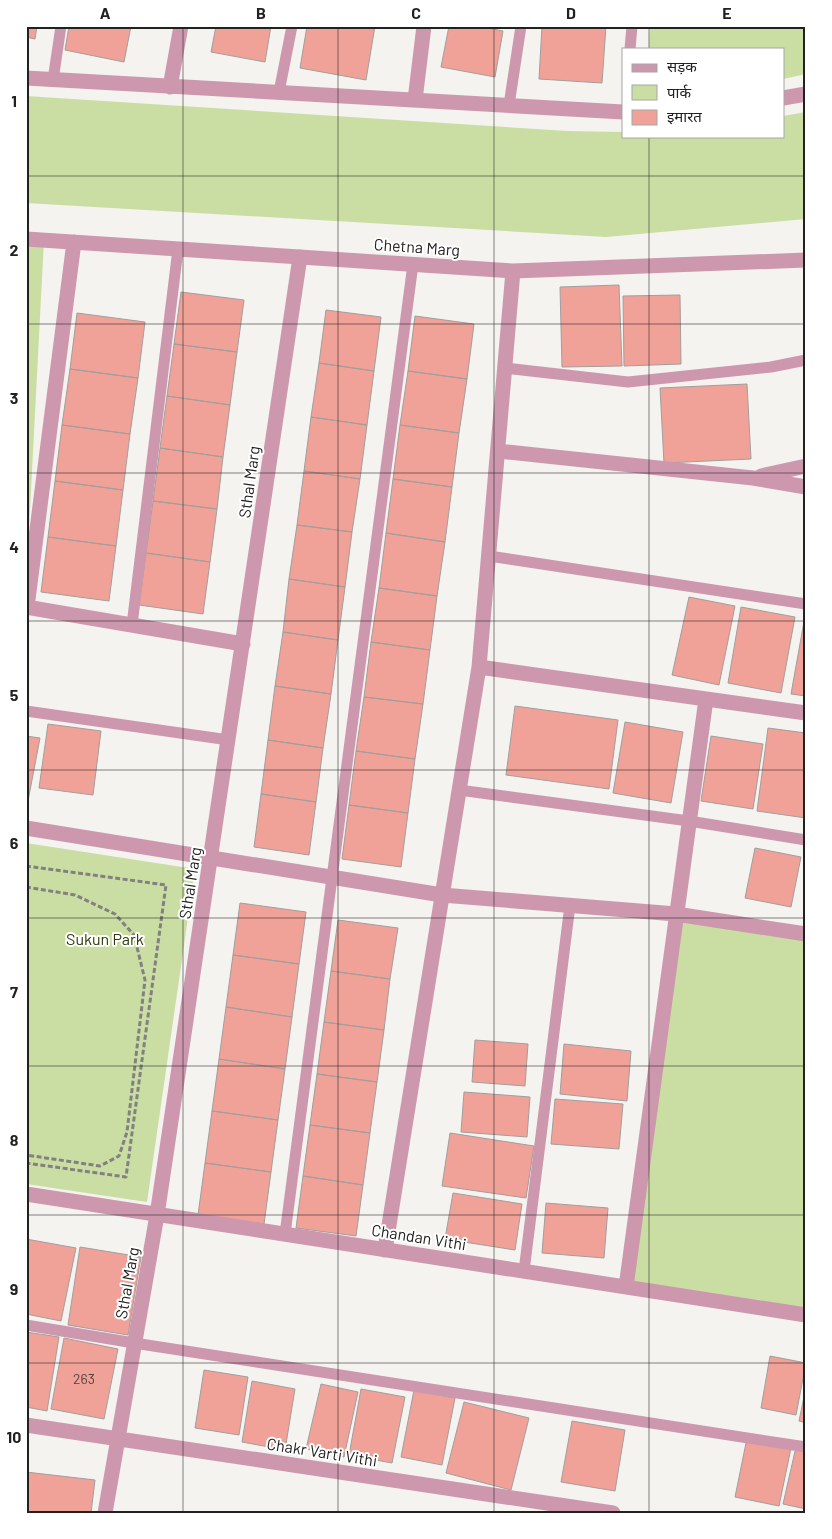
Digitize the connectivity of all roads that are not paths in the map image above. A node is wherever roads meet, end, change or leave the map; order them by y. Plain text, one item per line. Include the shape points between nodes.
1 (61, 26) edge
2 (181, 26) edge
3 (292, 26) edge
4 (424, 26) edge
5 (522, 26) edge
6 (632, 26) edge
7 (630, 48) edge
8 (26, 78) edge
9 (54, 80) junction
10 (170, 87) junction
11 (280, 92) junction
12 (806, 94) edge
13 (784, 98) edge
14 (415, 100) junction
15 (509, 105) junction
16 (622, 112) edge
17 (26, 239) edge
18 (74, 242) junction
19 (178, 249) junction
20 (300, 257) junction
21 (806, 260) edge
22 (413, 264) junction
23 (513, 271) junction
24 (806, 360) edge
25 (505, 368) junction
26 (498, 451) junction
27 (806, 466) edge
28 (753, 478) junction
29 (806, 487) edge
30 (489, 556) junction
31 (806, 604) edge
32 (26, 607) edge
33 (132, 625) junction
34 (243, 644) junction
35 (479, 667) junction
36 (706, 699) junction
37 (26, 711) edge
38 (806, 713) edge
39 (229, 740) junction
40 (459, 790) junction
41 (690, 821) junction
42 (26, 828) edge
43 (806, 840) edge
44 (212, 858) junction
45 (331, 876) junction
46 (442, 895) junction
47 (570, 906) junction
48 (676, 914) junction
49 (806, 934) edge
50 (26, 1194) edge
51 (156, 1215) junction
52 (285, 1234) junction
53 (384, 1250) junction
54 (524, 1271) junction
55 (626, 1287) junction
56 (806, 1315) edge
57 (26, 1325) edge
58 (134, 1343) junction
59 (26, 1425) edge
60 (118, 1439) junction
61 (806, 1446) edge
62 (105, 1513) edge
63 (613, 1513) edge

1 - 9 lane
2 - 10 street
3 - 11 lane
4 - 14 street
5 - 15 lane
6 - 7 lane
8 - 9 street
9 - 10 street
10 - 11 street
11 - 14 street
12 - 13 street
14 - 15 street
15 - 16 street
17 - 18 street, Chetna Marg
18 - 19 street, Chetna Marg
18 - 32 street
19 - 20 street, Chetna Marg
19 - 33 lane
20 - 22 street, Chetna Marg
20 - 34 street, Sthal Marg
21 - 23 street, Chetna Marg
22 - 23 street, Chetna Marg
22 - 45 lane
23 - 25 street
24 - 25 lane via 771,367 628,382
25 - 26 street
26 - 28 street
26 - 30 street
27 - 28 street
28 - 29 street
30 - 31 lane
30 - 35 street
32 - 33 street
33 - 34 street
34 - 39 street, Sthal Marg
35 - 36 street
35 - 40 street
36 - 38 street
36 - 41 street
37 - 39 lane
39 - 44 street, Sthal Marg
40 - 41 lane
40 - 46 street
41 - 43 lane
41 - 48 street
42 - 44 street
44 - 45 street
44 - 51 street, Sthal Marg
45 - 46 street
45 - 52 lane
46 - 47 street
46 - 53 street
47 - 48 street
47 - 54 lane
48 - 49 street
48 - 55 street
50 - 51 street, Chandan Vithi
51 - 52 street, Chandan Vithi
51 - 58 street, Sthal Marg
52 - 53 street, Chandan Vithi
53 - 54 street, Chandan Vithi
54 - 55 street, Chandan Vithi
55 - 56 street, Chandan Vithi
57 - 58 lane
58 - 60 street, Sthal Marg
58 - 61 lane
59 - 60 street, Chakr Varti Vithi
60 - 62 street, Sthal Marg
60 - 63 street, Chakr Varti Vithi

